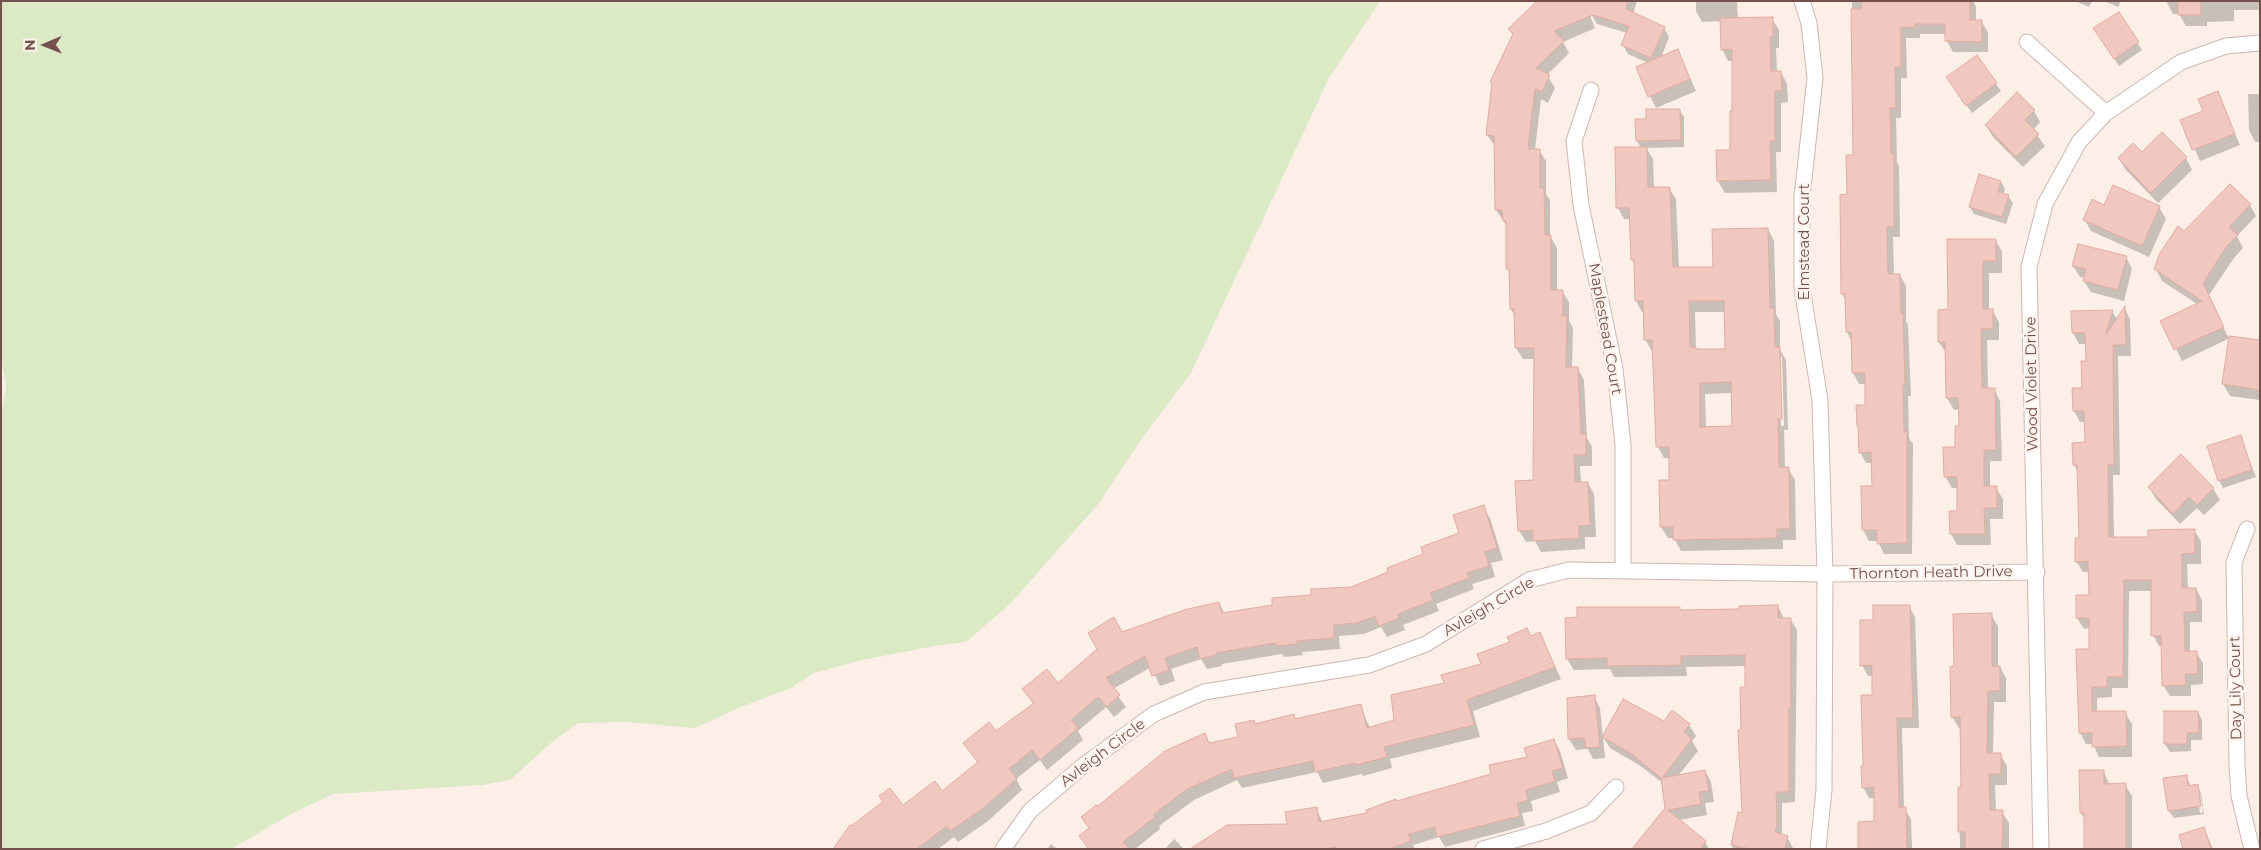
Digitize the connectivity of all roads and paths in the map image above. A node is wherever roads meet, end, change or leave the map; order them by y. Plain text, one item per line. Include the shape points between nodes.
1 (1802, 1) edge
2 (2027, 42) dead end
3 (2260, 43) edge
4 (1591, 90) dead end
5 (2106, 113) junction
6 (2247, 528) dead end
7 (1623, 572) junction
8 (2037, 572) junction
9 (1825, 574) junction
10 (1616, 787) dead end
11 (1003, 849) edge
12 (1483, 849) edge
13 (1818, 849) edge
14 (2041, 849) edge
15 (2252, 849) edge

1 - 9 street, Elmstead Court via 1809,23 1816,78 1802,198 1802,288 1820,400
2 - 5 street
3 - 5 street, Wood Violet Drive via 2226,46 2181,62
4 - 7 street, Maplestead Court via 1574,141 1581,205 1615,369 1623,445
5 - 8 street, Wood Violet Drive via 2079,142 2045,204 2029,267
6 - 15 street, Day Lily Court via 2234,562 2237,766 2239,796
7 - 9 street, Avleigh Circle
7 - 11 street, Avleigh Circle via 1568,570 1529,580 1426,644 1369,665 1204,692 1154,714 1084,765 1030,811
8 - 9 street, Thornton Heath Drive
8 - 14 street, Wood Violet Drive
9 - 13 street via 1824,790
10 - 12 street via 1591,813 1546,831

